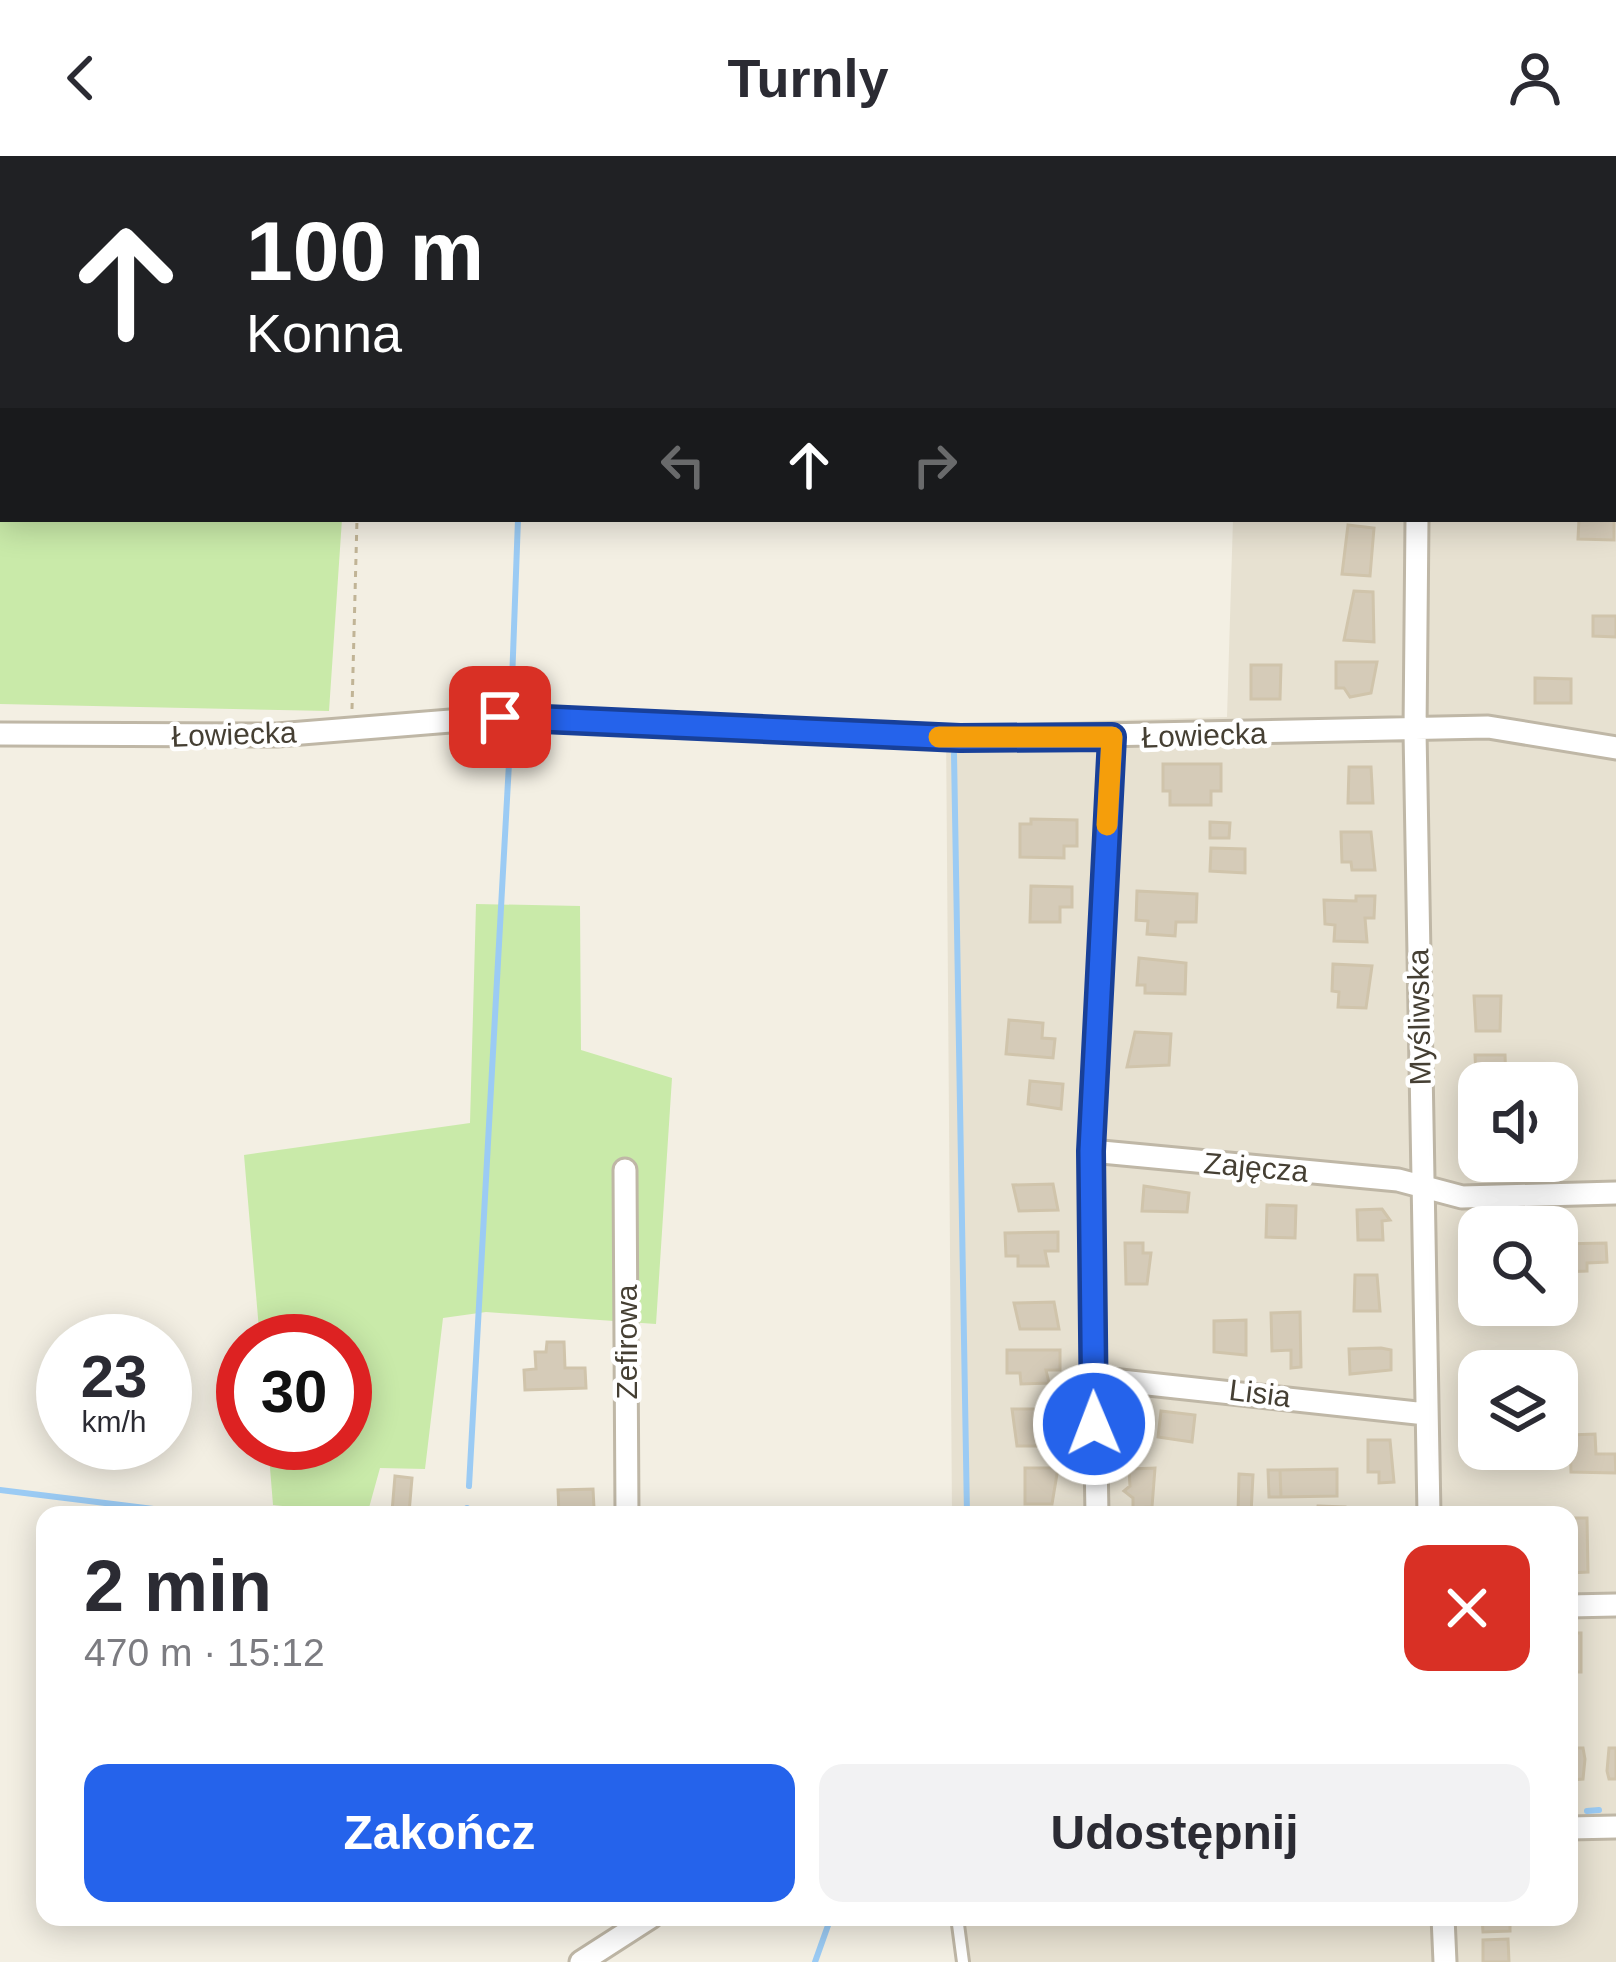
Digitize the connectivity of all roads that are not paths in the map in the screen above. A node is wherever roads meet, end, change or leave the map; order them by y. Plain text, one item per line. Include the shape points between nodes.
1 (1417, 522) edge
2 (1415, 731) junction
3 (0, 734) edge
4 (1112, 737) junction
5 (1616, 748) edge
6 (1091, 1151) junction
7 (625, 1170) dead end
8 (1421, 1185) junction
9 (1616, 1193) edge
10 (1093, 1378) junction
11 (1426, 1414) junction
12 (627, 1506) edge
13 (1096, 1506) edge
14 (1429, 1506) edge
15 (1616, 1605) edge
16 (1578, 1606) edge
17 (1616, 1827) edge
18 (1578, 1828) edge
19 (637, 1926) edge
20 (958, 1926) edge
21 (1443, 1926) edge
22 (581, 1962) edge
23 (963, 1962) edge
24 (1445, 1962) edge

1 - 2 street, Myśliwska
2 - 4 street, Łowiecka
2 - 5 street, Łowiecka via 1487,727
2 - 8 street, Myśliwska
3 - 4 street, Łowiecka via 241,736 500,717
4 - 6 street
6 - 8 street, Zajęcza
6 - 10 street
7 - 12 street, Zefirowa
8 - 9 street, Zajęcza via 1440,1195 1488,1198
8 - 11 street, Myśliwska
10 - 11 street, Lisia
10 - 13 street
11 - 14 street, Myśliwska
15 - 16 street
17 - 18 street
19 - 22 street
20 - 23 lane
21 - 24 street

